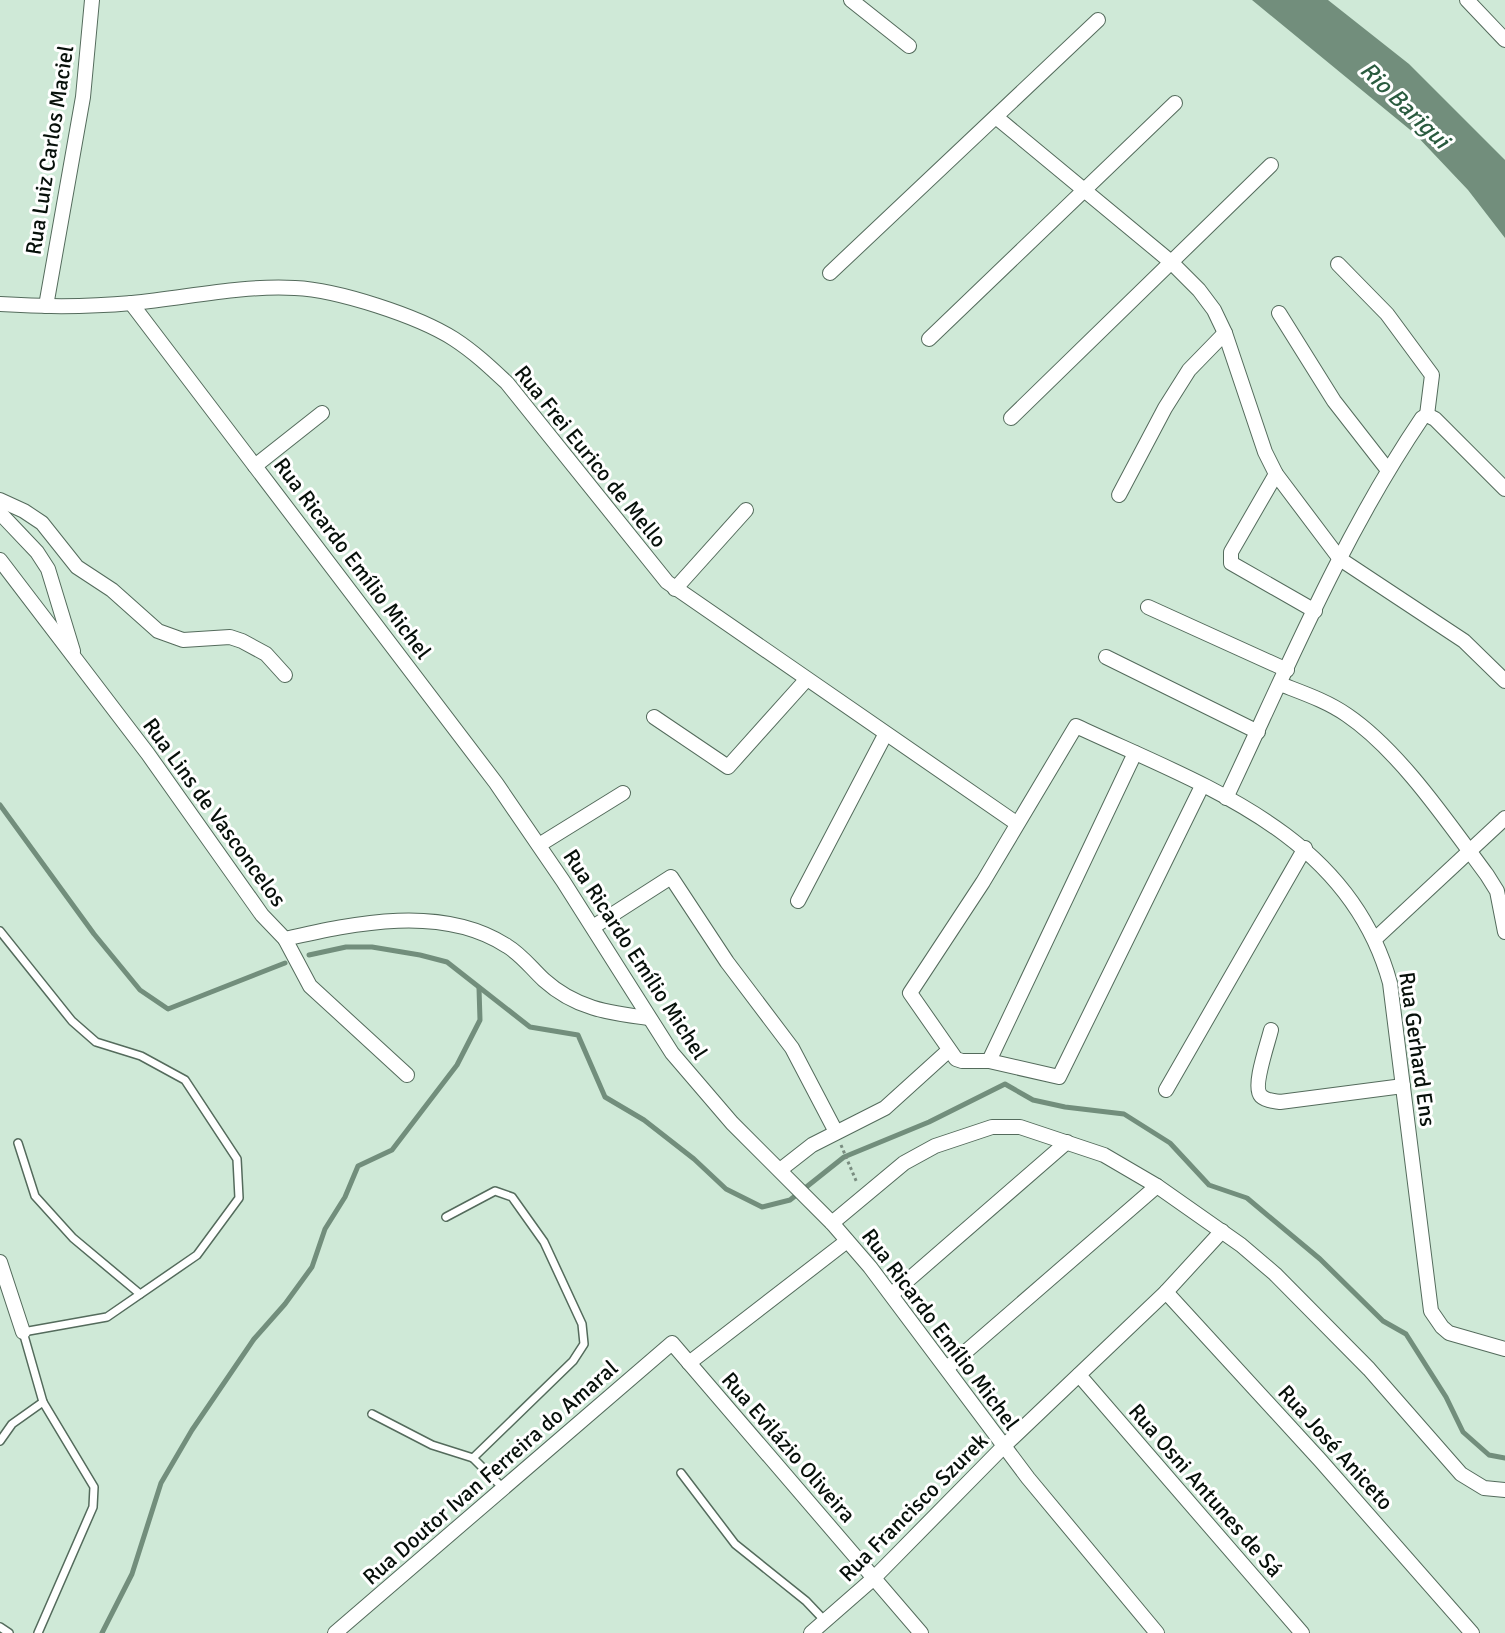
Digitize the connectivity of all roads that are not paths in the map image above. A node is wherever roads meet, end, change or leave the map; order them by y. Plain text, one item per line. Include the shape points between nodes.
1 (92, 0) edge
2 (851, 0) edge
3 (1467, 0) edge
4 (1098, 20) dead end
5 (1505, 40) edge
6 (909, 46) dead end
7 (1175, 103) dead end
8 (996, 117) junction
9 (1271, 165) dead end
10 (1084, 190) junction
11 (1171, 262) junction
12 (1338, 264) dead end
13 (830, 273) dead end
14 (131, 303) junction
15 (0, 304) edge
16 (46, 306) junction
17 (1279, 313) dead end
18 (1225, 333) junction
19 (929, 339) dead end
20 (322, 413) dead end
21 (1427, 415) junction
22 (1011, 418) dead end
23 (255, 466) junction
24 (1387, 469) junction
25 (1276, 474) junction
26 (1505, 489) edge
27 (1119, 495) dead end
28 (0, 500) edge
29 (746, 510) dead end
30 (0, 513) edge
31 (1340, 559) junction
32 (0, 560) edge
33 (675, 589) junction
34 (1148, 607) dead end
35 (1315, 611) junction
36 (1106, 657) dead end
37 (75, 659) junction
38 (1287, 670) junction
39 (285, 675) dead end
40 (806, 680) junction
41 (1505, 681) edge
42 (1280, 684) junction
43 (654, 717) dead end
44 (1257, 732) junction
45 (885, 735) junction
46 (1135, 753) junction
47 (1202, 786) junction
48 (623, 793) dead end
49 (1226, 798) junction
50 (1505, 818) edge
51 (1016, 823) junction
52 (539, 845) junction
53 (1305, 848) junction
54 (1470, 852) junction
55 (798, 901) dead end
56 (593, 927) junction
57 (0, 931) edge
58 (1505, 933) edge
59 (285, 939) junction
60 (1375, 939) junction
61 (648, 1018) junction
62 (1271, 1030) dead end
63 (948, 1051) junction
64 (989, 1061) junction
65 (407, 1075) dead end
66 (1403, 1086) junction
67 (1166, 1090) dead end
68 (836, 1132) junction
69 (1067, 1142) junction
70 (18, 1143) dead end
71 (780, 1170) junction
72 (1158, 1186) junction
73 (446, 1217) dead end
74 (832, 1223) junction
75 (1222, 1231) junction
76 (847, 1241) junction
77 (0, 1262) edge
78 (1166, 1292) junction
79 (140, 1294) junction
80 (892, 1294) junction
81 (23, 1332) junction
82 (672, 1343) joint
83 (1505, 1349) edge
84 (689, 1363) junction
85 (947, 1368) junction
86 (1079, 1375) junction
87 (43, 1402) junction
88 (372, 1414) dead end
89 (0, 1441) edge
90 (1004, 1446) junction
91 (473, 1458) junction
92 (681, 1473) dead end
93 (503, 1488) junction
94 (1505, 1490) edge
95 (874, 1578) junction
96 (825, 1621) junction
97 (0, 1627) edge
98 (9, 1633) edge
99 (38, 1633) edge
100 (335, 1633) edge
101 (811, 1633) edge
102 (921, 1633) edge
103 (1157, 1633) edge
104 (1302, 1633) edge
105 (1472, 1633) edge

1 - 16 street, Rua Luiz Carlos Maciel via 83,97
2 - 6 street
3 - 5 street
4 - 8 street
7 - 10 street
8 - 10 street
8 - 13 street
9 - 11 street
10 - 11 street
10 - 19 street
11 - 18 street via 1199,290
11 - 22 street
12 - 21 street via 1388,314 1431,375
14 - 16 street, Rua Frei Eurico de Mello
14 - 23 street, Rua Ricardo Emílio Michel
14 - 33 street, Rua Frei Eurico de Mello via 222,291 295,288 333,292 452,338 514,390
15 - 16 street, Rua Frei Eurico de Mello
17 - 24 street via 1334,401
18 - 25 street
18 - 27 street via 1189,370 1164,408
20 - 23 street
21 - 24 street
21 - 26 street
23 - 52 street, Rua Ricardo Emílio Michel via 466,741
24 - 31 street
25 - 31 street
25 - 35 street via 1231,552 1231,562
28 - 39 street via 42,523 77,567 112,590 158,631 183,640 230,637 242,641 266,654
29 - 33 street
30 - 37 street via 48,569
31 - 35 street
31 - 41 street via 1464,641
32 - 37 street, Rua Lins de Vasconcelos
33 - 40 street, Rua Frei Eurico de Mello
34 - 38 street
35 - 38 street
36 - 44 street
37 - 59 street, Rua Lins de Vasconcelos via 262,915
38 - 42 street
40 - 43 street via 728,767
40 - 45 street, Rua Frei Eurico de Mello
42 - 44 street
42 - 54 street via 1328,704 1370,734 1407,773
44 - 49 street
45 - 51 street, Rua Frei Eurico de Mello
45 - 55 street
46 - 47 street, Rua Gerhard Ens
46 - 51 street, Rua Gerhard Ens via 1076,726
46 - 64 street
47 - 49 street, Rua Gerhard Ens
47 - 64 street via 1059,1077
48 - 52 street
49 - 53 street, Rua Gerhard Ens via 1265,819
50 - 54 street
51 - 63 street via 983,882 910,993
52 - 56 street, Rua Ricardo Emílio Michel
53 - 60 street, Rua Gerhard Ens via 1342,891
53 - 67 street
54 - 58 street via 1497,891
54 - 60 street
56 - 61 street, Rua Ricardo Emílio Michel
56 - 68 street via 671,877 792,1048
57 - 79 lane via 72,1021 96,1042 141,1056 185,1080 237,1159 239,1198 197,1255
59 - 61 street via 375,922 450,926 482,934 507,946 559,992 587,1008
59 - 65 street, Rua Lins de Vasconcelos via 310,986
60 - 66 street, Rua Gerhard Ens via 1390,982
61 - 71 street, Rua Ricardo Emílio Michel via 703,1090
62 - 66 street via 1257,1086 1260,1096 1268,1101
63 - 64 street via 962,1061
63 - 68 street via 885,1108
66 - 83 street, Rua Gerhard Ens via 1431,1311 1449,1333
68 - 71 street
69 - 72 street via 1121,1163
69 - 74 street via 1020,1127 999,1125 927,1150 887,1174
69 - 80 street
70 - 79 lane via 35,1196 73,1238
71 - 74 street, Rua Ricardo Emílio Michel
72 - 75 street
72 - 85 street
73 - 91 lane via 495,1191 512,1197 544,1242 582,1324 584,1344 573,1362
74 - 76 street, Rua Ricardo Emílio Michel
75 - 78 street, Rua Francisco Szurek
75 - 94 street via 1301,1298 1461,1474 1485,1488
76 - 80 street, Rua Ricardo Emílio Michel
76 - 84 street
77 - 81 street
78 - 86 street, Rua Francisco Szurek
78 - 105 street, Rua José Aniceto
79 - 81 lane via 107,1317
80 - 85 street, Rua Ricardo Emílio Michel
81 - 87 lane
82 - 84 street, Rua Evilázio Oliveira
82 - 93 street, Rua Doutor Ivan Ferreira do Amaral
84 - 95 street, Rua Evilázio Oliveira
85 - 90 street, Rua Ricardo Emílio Michel
86 - 90 street, Rua Francisco Szurek
86 - 104 street, Rua Osni Antunes de Sá
87 - 89 lane via 12,1424
87 - 99 lane via 94,1487 93,1507
88 - 91 lane via 432,1445
90 - 95 street, Rua Francisco Szurek
90 - 103 street, Rua Ricardo Emílio Michel
91 - 93 lane
92 - 96 lane via 735,1544
93 - 100 street, Rua Doutor Ivan Ferreira do Amaral
95 - 96 street, Rua Francisco Szurek
95 - 102 street, Rua Evilázio Oliveira
96 - 101 street, Rua Francisco Szurek
97 - 98 lane

